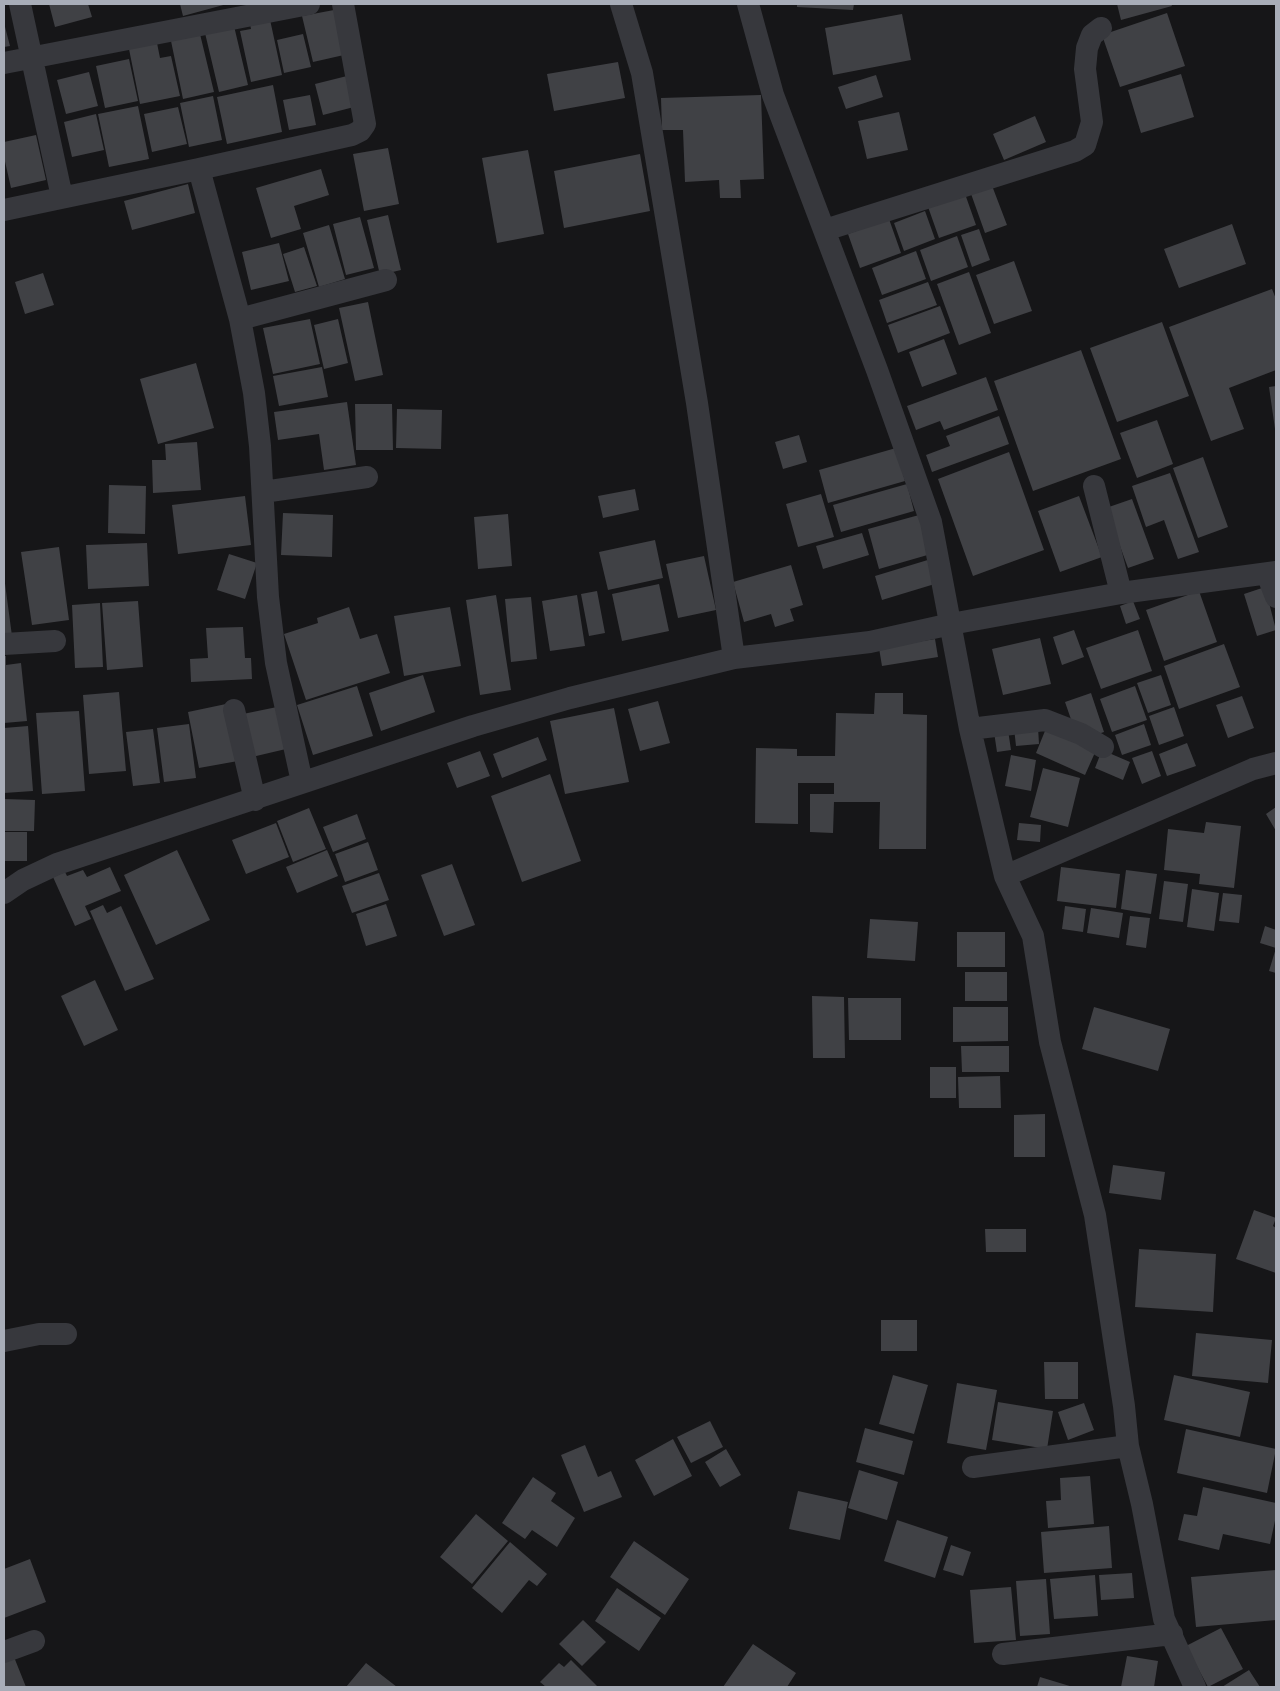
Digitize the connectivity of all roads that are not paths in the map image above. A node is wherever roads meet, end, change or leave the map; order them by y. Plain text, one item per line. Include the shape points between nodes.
1 (20, 4) edge
2 (309, 4) edge
3 (343, 4) edge
4 (621, 4) edge
5 (748, 4) edge
6 (1101, 28) dead end
7 (32, 56) junction
8 (4, 63) edge
9 (199, 169) junction
10 (62, 197) junction
11 (4, 210) edge
12 (825, 230) junction
13 (386, 280) dead end
14 (240, 319) junction
15 (368, 478) dead end
16 (1094, 486) dead end
17 (262, 492) junction
18 (1272, 573) edge
19 (1120, 593) junction
20 (1276, 597) edge
21 (951, 624) junction
22 (54, 641) dead end
23 (4, 644) edge
24 (734, 658) junction
25 (234, 710) dead end
26 (970, 729) junction
27 (1103, 747) dead end
28 (1276, 763) edge
29 (302, 782) junction
30 (255, 800) junction
31 (1005, 876) junction
32 (4, 893) edge
33 (66, 1334) dead end
34 (4, 1341) edge
35 (1128, 1446) junction
36 (973, 1468) dead end
37 (1172, 1634) junction
38 (34, 1641) dead end
39 (4, 1652) edge
40 (1003, 1654) dead end
41 (1195, 1687) edge

1 - 7 street
2 - 7 street
3 - 9 street via 365,124 360,131 352,136
4 - 24 street via 642,73 697,403
5 - 12 street via 773,95
6 - 12 street via 1092,35 1087,48 1085,69 1092,122 1084,145 1075,151
7 - 8 street
7 - 10 street
9 - 10 street
9 - 14 street
10 - 11 street
12 - 21 street via 931,522
13 - 14 street
14 - 17 street via 254,393
15 - 17 street
16 - 19 street
17 - 29 street via 268,597 276,663
18 - 19 street
18 - 20 street
19 - 21 street
21 - 24 street via 870,642
21 - 26 street
22 - 23 street
24 - 29 street via 570,698
25 - 30 street
26 - 27 street via 1045,720 1081,734
26 - 31 street
28 - 31 street via 1253,768
29 - 30 street
30 - 32 street via 57,864
31 - 35 street via 1033,936 1050,1042 1096,1215
33 - 34 street via 39,1334
35 - 36 street
35 - 37 street via 1164,1619
37 - 40 street
37 - 41 street
38 - 39 street

